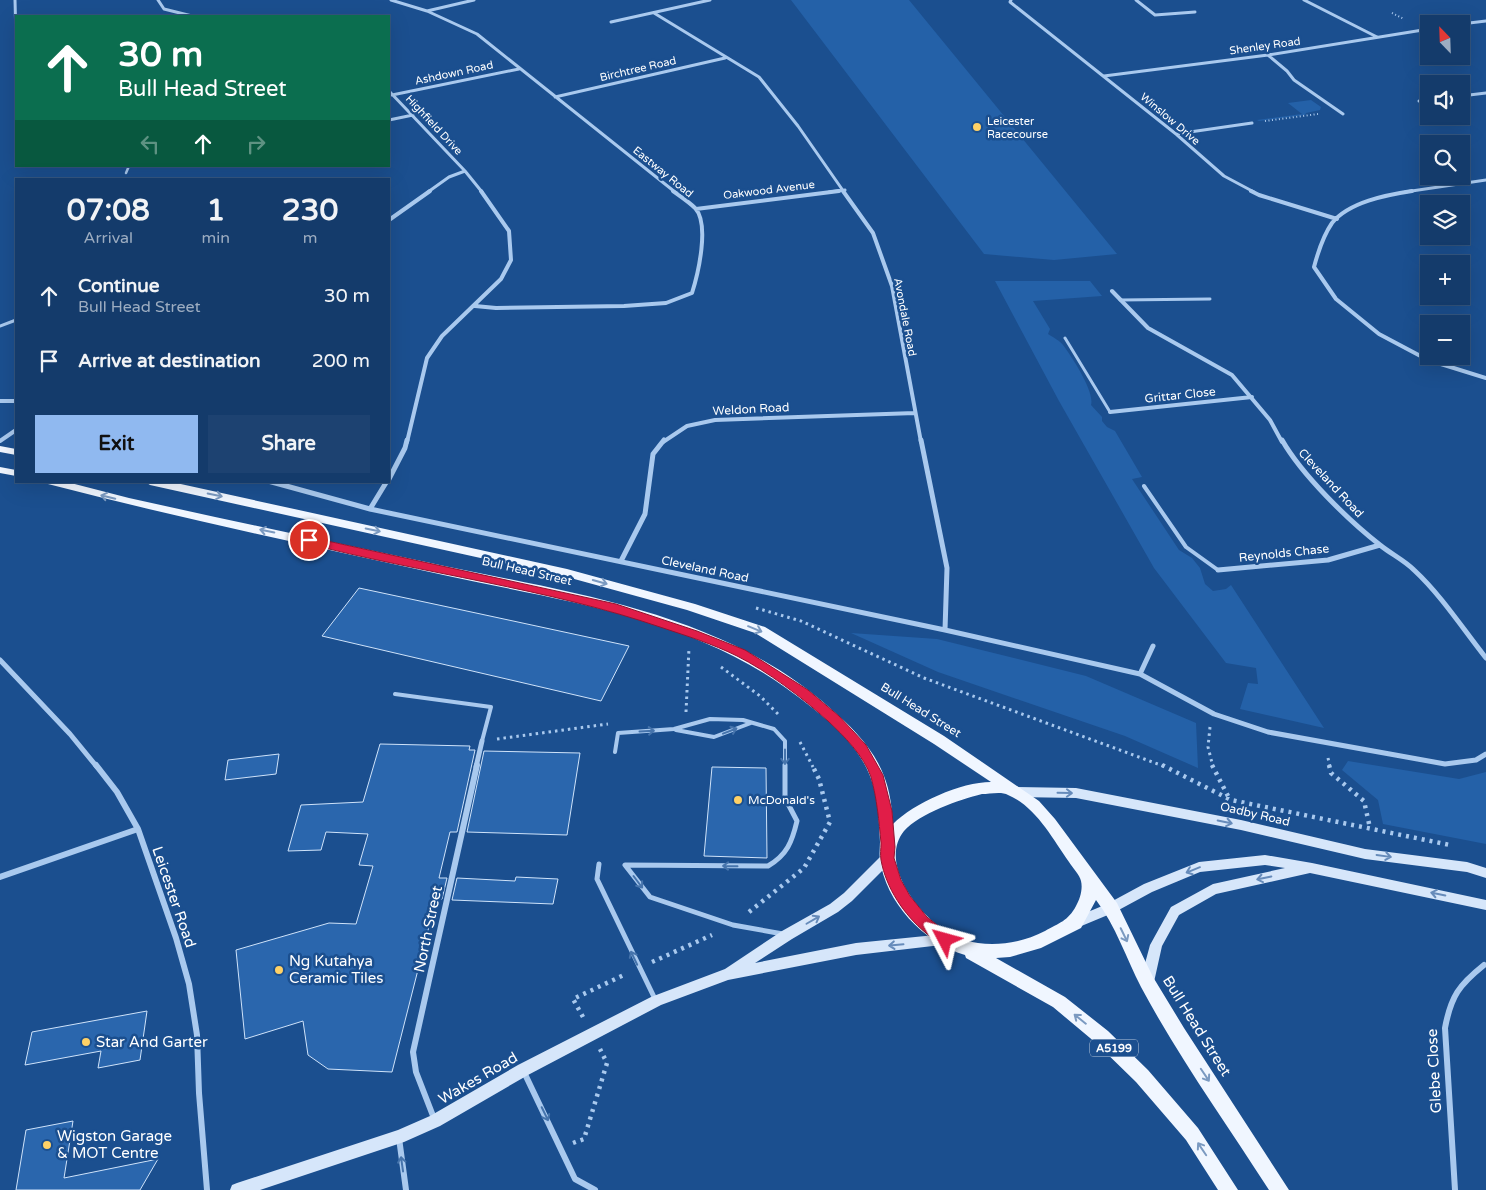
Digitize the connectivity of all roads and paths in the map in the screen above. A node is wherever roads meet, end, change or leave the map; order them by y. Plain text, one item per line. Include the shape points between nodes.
1 (15, 0) edge
2 (158, 0) edge
3 (391, 0) edge
4 (474, 0) edge
5 (710, 0) edge
6 (1011, 0) edge
7 (1136, 0) edge
8 (1304, 0) edge
9 (428, 11) junction
10 (1195, 12) dead end
11 (654, 13) junction
12 (15, 15) edge
13 (188, 15) edge
14 (1486, 21) edge
15 (611, 22) dead end
16 (1470, 23) edge
17 (1420, 30) edge
18 (1377, 37) junction
19 (1268, 55) junction
20 (725, 58) junction
21 (519, 69) junction
22 (1104, 76) junction
23 (390, 92) edge
24 (1486, 93) edge
25 (392, 95) junction
26 (1470, 95) edge
27 (556, 96) junction
28 (1341, 113) joint
29 (413, 115) junction
30 (390, 120) edge
31 (1252, 123) joint
32 (1176, 134) junction
33 (129, 167) edge
34 (465, 171) junction
35 (126, 173) dead end
36 (1486, 180) edge
37 (845, 190) junction
38 (696, 208) junction
39 (390, 219) edge
40 (1337, 219) junction
41 (1112, 291) dead end
42 (1210, 299) dead end
43 (1120, 300) junction
44 (475, 306) junction
45 (15, 320) edge
46 (0, 326) edge
47 (1065, 338) dead end
48 (1486, 378) edge
49 (1252, 397) junction
50 (0, 401) edge
51 (15, 401) edge
52 (1110, 412) joint
53 (915, 413) junction
54 (15, 431) edge
55 (0, 441) edge
56 (0, 449) edge
57 (15, 452) edge
58 (0, 470) edge
59 (15, 473) edge
60 (390, 476) edge
61 (56, 483) edge
62 (159, 483) edge
63 (275, 483) edge
64 (386, 483) edge
65 (1144, 486) dead end
66 (370, 509) junction
67 (1380, 545) junction
68 (621, 561) junction
69 (1218, 570) joint
70 (750, 606) dead end
71 (945, 630) junction
72 (1153, 646) dead end
73 (697, 648) dead end
74 (1486, 658) edge
75 (0, 660) edge
76 (713, 660) dead end
77 (1140, 674) junction
78 (395, 694) dead end
79 (1214, 714) junction
80 (677, 716) dead end
81 (781, 718) dead end
82 (752, 722) junction
83 (614, 724) dead end
84 (674, 729) junction
85 (799, 740) dead end
86 (482, 741) junction
87 (1324, 743) junction
88 (615, 752) dead end
89 (1486, 754) edge
90 (1013, 790) junction
91 (1231, 800) junction
92 (1370, 828) junction
93 (138, 829) junction
94 (888, 852) junction
95 (599, 864) dead end
96 (1467, 867) junction
97 (1312, 868) junction
98 (1486, 873) edge
99 (0, 877) edge
100 (1089, 879) junction
101 (1486, 905) edge
102 (1111, 908) junction
103 (1075, 923) junction
104 (733, 925) junction
105 (787, 935) junction
106 (945, 940) junction
107 (962, 947) junction
108 (1484, 965) dead end
109 (639, 968) junction
110 (728, 974) junction
111 (1147, 982) junction
112 (656, 1002) junction
113 (592, 1034) junction
114 (523, 1070) junction
115 (435, 1121) junction
116 (398, 1137) junction
117 (561, 1147) junction
118 (207, 1190) edge
119 (237, 1190) edge
120 (406, 1190) edge
121 (595, 1190) edge
122 (1229, 1190) edge
123 (1280, 1190) edge
124 (1455, 1190) edge

1 - 12 street
2 - 13 street via 164,9
3 - 9 street, Eastway Road
4 - 9 street
5 - 11 street
6 - 22 street, Winslow Drive
7 - 10 street via 1155,15
8 - 18 street
9 - 21 street, Eastway Road via 478,34
11 - 15 street
11 - 20 street, Avondale Road
14 - 16 street
17 - 18 street, Shenley Road
18 - 19 street, Shenley Road
19 - 22 street, Shenley Road
19 - 28 street via 1294,80
20 - 27 street, Birchtree Road
20 - 37 street, Avondale Road via 759,76
21 - 25 street, Ashdown Road
21 - 27 street, Eastway Road
22 - 32 street, Winslow Drive
23 - 25 street, Highfield Drive
24 - 26 street
25 - 29 street, Highfield Drive
27 - 38 street, Eastway Road
28 - 31 path
29 - 30 street
29 - 34 street, Highfield Drive
31 - 32 street
32 - 40 street, Winslow Drive via 1224,176 1259,195
33 - 35 lane
34 - 39 street, Highfield Drive via 449,176
34 - 44 street via 488,198 509,231 511,260 501,279
36 - 40 street via 1407,191 1363,204
37 - 38 street, Oakwood Avenue
37 - 53 street, Avondale Road via 873,233 892,286
38 - 44 street, Eastway Road via 703,224 697,278 692,293 666,303 624,306
40 - 48 street via 1321,241 1314,267 1336,299 1379,334 1428,360
41 - 43 street, Cleveland Road
42 - 43 lane
43 - 49 street, Cleveland Road via 1148,328 1232,375
44 - 60 street via 442,336 427,358 406,448
45 - 46 lane
47 - 52 lane
49 - 52 street, Grittar Close
49 - 67 street, Cleveland Road via 1292,458 1351,520
50 - 51 street
53 - 68 street, Weldon Road via 715,420 687,426 664,440 653,454 645,514
53 - 71 street, Avondale Road via 947,568
54 - 55 street
56 - 57 main road
58 - 59 main road
94 -> 61 main road, Bull Head Street via 885,811 876,775 861,748 804,693 741,653 616,608 129,502
62 -> 90 main road, Bull Head Street via 567,573 760,630 939,740
63 - 66 street, Cleveland Road
64 - 66 street
65 - 69 lane via 1186,548
66 - 68 street, Cleveland Road
67 - 69 street, Reynolds Chase via 1328,560
67 - 74 street, Cleveland Road via 1413,569 1432,589
68 - 71 street, Cleveland Road
70 - 91 path via 801,621 924,678 1172,769
71 - 77 street, Cleveland Road
72 - 77 street
73 - 80 path via 689,642 686,714
75 - 93 street, Leicester Road via 70,734 117,792
76 - 81 path via 760,696
77 - 79 street, Cleveland Road
78 - 86 lane via 491,706
79 - 87 street, Cleveland Road via 1268,732
79 - 91 path via 1207,740 1211,763 1218,782
82 - 84 lane via 710,718
84 -> 82 lane via 714,737
82 -> 104 lane via 774,728 785,741 785,798 797,821 791,847 777,862 768,866 625,865 650,897
83 - 86 path
88 -> 84 lane via 618,733
85 - 104 path via 819,779 830,822 804,868
86 - 115 street, North Street via 413,1052 416,1072
87 - 89 street, Cleveland Road via 1445,764 1476,760
87 - 92 path via 1331,773 1364,801
90 - 94 main road via 974,790 914,815 899,827
90 -> 96 main road, Oadby Road via 1076,793 1232,823 1365,854
90 - 100 main road, Bull Head Street via 1034,805 1050,823
91 - 92 path
92 - 96 path via 1466,848
93 - 99 street
93 - 118 street, Leicester Road via 189,984 196,1035
105 -> 94 main road, Wakes Road via 848,897
94 - 106 main road, Bull Head Street via 894,881 905,901
109 -> 95 lane via 597,879
96 - 98 main road, Oadby Road
101 -> 97 main road
97 -> 102 main road via 1265,860 1199,867 1148,888
97 -> 111 main road via 1213,889 1175,911 1156,946
100 - 102 main road, Bull Head Street
100 - 103 main road via 1088,900
102 - 103 main road
102 -> 111 main road, Bull Head Street
103 - 107 main road via 1041,941 1010,950 986,952
104 - 105 lane
104 - 109 path
105 - 110 main road, Wakes Road
106 - 107 main road, Bull Head Street
106 -> 110 main road, Wakes Road via 856,948
122 -> 107 main road, A5199 via 1192,1134 1142,1076 1102,1037 1059,1002
108 - 124 street, Glebe Close via 1457,988 1448,1007 1445,1028
109 - 112 lane
109 - 113 path via 574,999
110 - 112 main road, Wakes Road
111 -> 123 main road, Bull Head Street
112 - 113 main road, Wakes Road
113 - 114 main road, Wakes Road
113 - 117 path via 607,1063 584,1139
114 - 115 main road, Wakes Road
114 -> 117 street
115 - 116 main road, Wakes Road
116 - 119 main road, Wakes Road
120 -> 116 street
117 - 121 street via 575,1179

